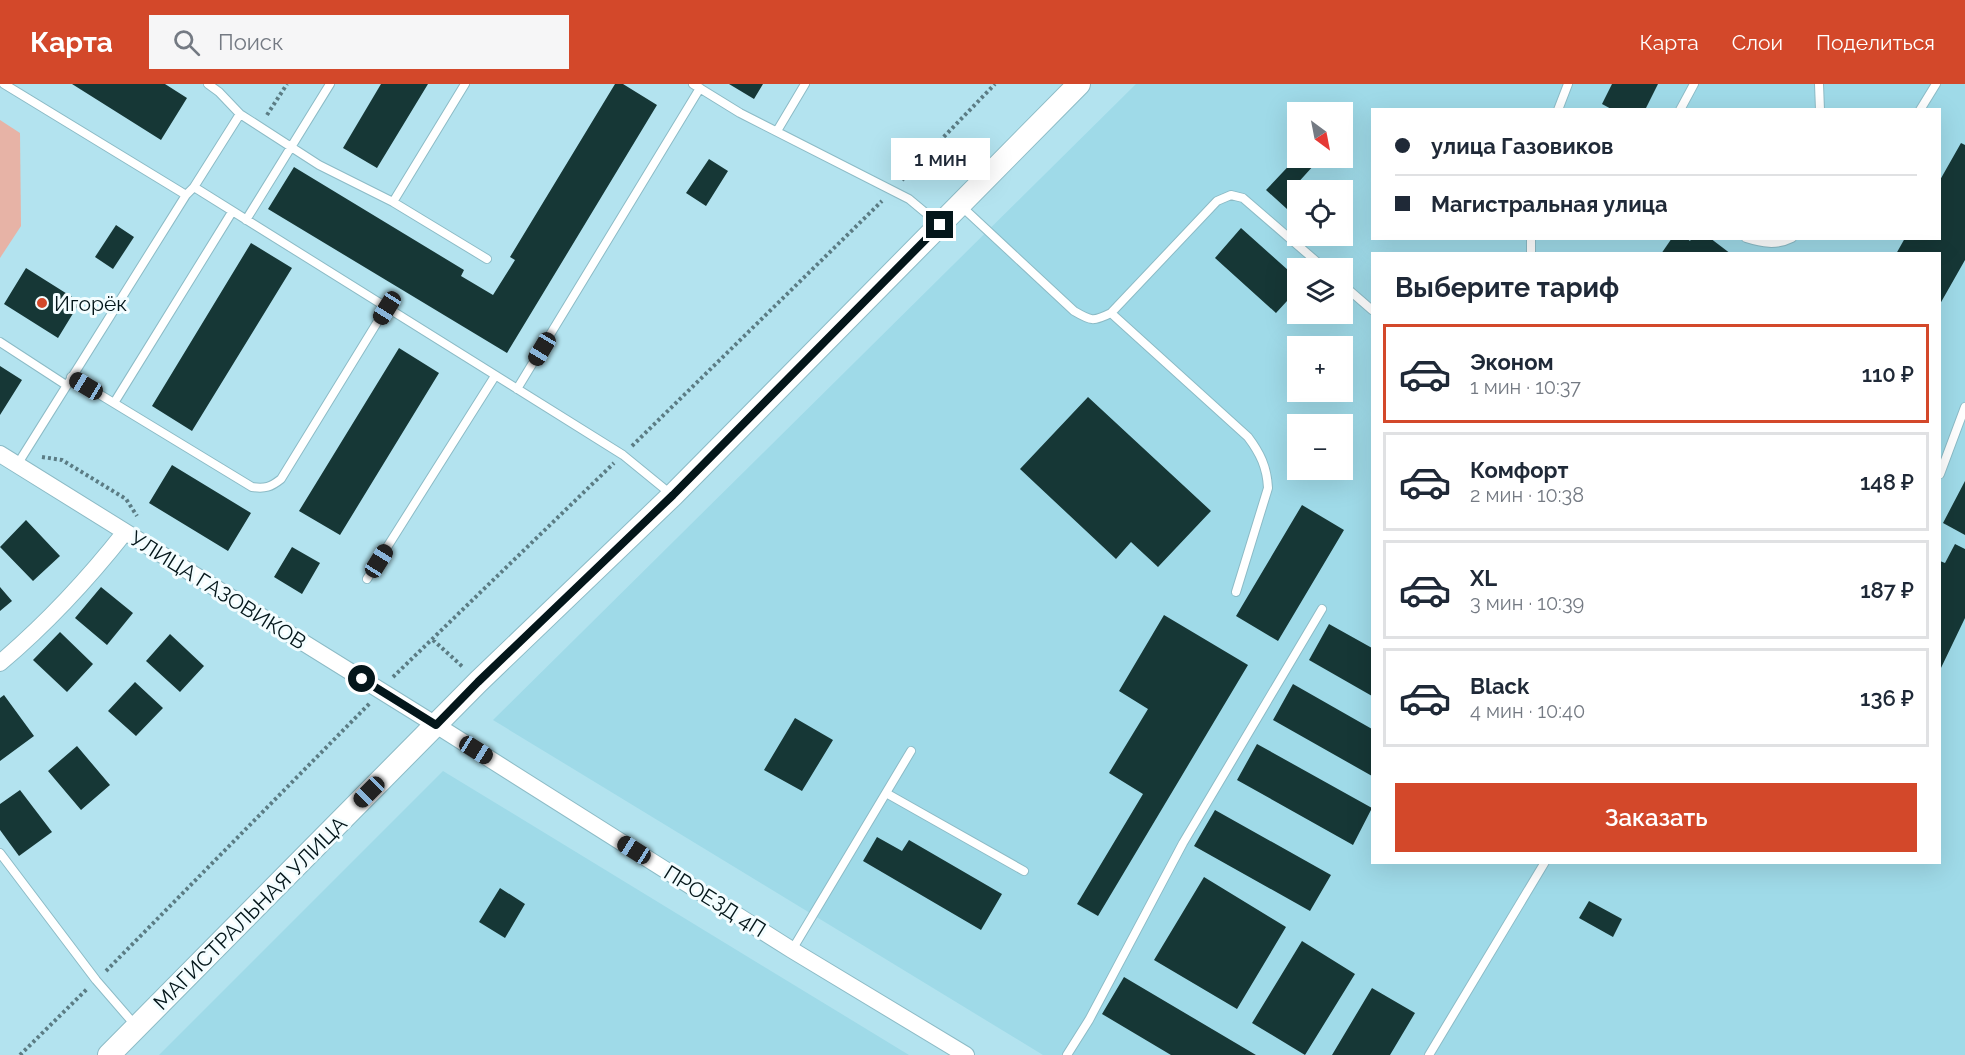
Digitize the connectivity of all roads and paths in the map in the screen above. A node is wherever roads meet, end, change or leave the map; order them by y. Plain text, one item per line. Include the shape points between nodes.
1 (4, 84) edge
2 (208, 84) edge
3 (287, 84) edge
4 (330, 84) edge
5 (465, 84) edge
6 (805, 84) edge
7 (995, 84) edge
8 (1568, 84) edge
9 (1694, 84) edge
10 (1819, 84) edge
11 (1936, 84) edge
12 (1076, 85) edge
13 (697, 86) edge
14 (1559, 108) edge
15 (1681, 108) edge
16 (1820, 108) edge
17 (1921, 108) edge
18 (240, 114) junction
19 (261, 123) dead end
20 (777, 131) junction
21 (291, 147) junction
22 (194, 188) junction
23 (892, 190) junction
24 (186, 195) junction
25 (393, 202) junction
26 (960, 205) junction
27 (232, 212) junction
28 (246, 220) junction
29 (940, 225) junction
30 (1753, 240) edge
31 (1788, 240) edge
32 (1312, 258) edge
33 (487, 259) dead end
34 (1353, 294) edge
35 (387, 308) junction
36 (1371, 309) edge
37 (1112, 314) junction
38 (0, 342) edge
39 (495, 376) junction
40 (69, 381) junction
41 (517, 390) junction
42 (114, 404) junction
43 (1965, 407) edge
44 (0, 454) edge
45 (623, 455) junction
46 (17, 465) junction
47 (1941, 471) edge
48 (673, 495) junction
49 (125, 532) junction
50 (367, 579) dead end
51 (1236, 592) dead end
52 (1322, 609) dead end
53 (0, 663) edge
54 (381, 691) junction
55 (436, 725) junction
56 (911, 751) dead end
57 (886, 793) junction
58 (0, 853) edge
59 (1544, 864) edge
60 (1024, 871) dead end
61 (792, 950) junction
62 (96, 980) junction
63 (137, 1027) junction
64 (20, 1055) edge
65 (109, 1055) edge
66 (966, 1055) edge
67 (1067, 1055) edge
68 (1429, 1055) edge

1 - 24 lane
2 - 18 lane
3 - 19 path
4 - 21 lane
5 - 25 lane
6 - 20 lane
7 - 23 path
8 - 14 lane
9 - 15 lane
10 - 16 lane
11 - 17 lane
12 - 26 main road, МАГИСТРАЛЬНАЯ УЛИЦА
13 - 20 lane
13 - 41 lane
18 - 21 lane
18 - 22 lane
20 - 23 lane
21 - 25 lane
21 - 28 lane
22 - 24 lane
22 - 27 lane
23 - 29 lane
23 - 45 path
24 - 40 lane
25 - 33 lane
26 - 29 main road, МАГИСТРАЛЬНАЯ УЛИЦА
26 - 37 lane via 1074,311 1097,320
27 - 28 lane
27 - 42 lane
28 - 35 lane
29 - 48 main road, МАГИСТРАЛЬНАЯ УЛИЦА
30 - 31 lane
32 - 37 lane via 1243,198 1231,195 1217,201
34 - 36 lane
35 - 39 lane
35 - 42 lane via 281,479 272,486 252,487
37 - 51 lane via 1248,437 1259,452 1267,471 1268,488
38 - 40 lane
39 - 41 lane
39 - 50 lane
40 - 42 lane
40 - 46 lane
41 - 45 lane
43 - 47 lane
44 - 46 street, УЛИЦА ГАЗОВИКОВ
45 - 48 lane
45 - 54 path
46 - 49 street, УЛИЦА ГАЗОВИКОВ
48 - 55 main road, МАГИСТРАЛЬНАЯ УЛИЦА
49 - 53 street via 94,570
49 - 54 street, УЛИЦА ГАЗОВИКОВ
52 - 67 lane via 1183,843
54 - 55 street, УЛИЦА ГАЗОВИКОВ
54 - 62 path
55 - 61 street, ПРОЕЗД 4П
55 - 63 main road, МАГИСТРАЛЬНАЯ УЛИЦА
56 - 57 lane
57 - 60 lane
57 - 61 lane
58 - 62 lane
59 - 68 lane
61 - 66 street, ПРОЕЗД 4П
62 - 63 lane
62 - 64 path
63 - 65 main road, МАГИСТРАЛЬНАЯ УЛИЦА

